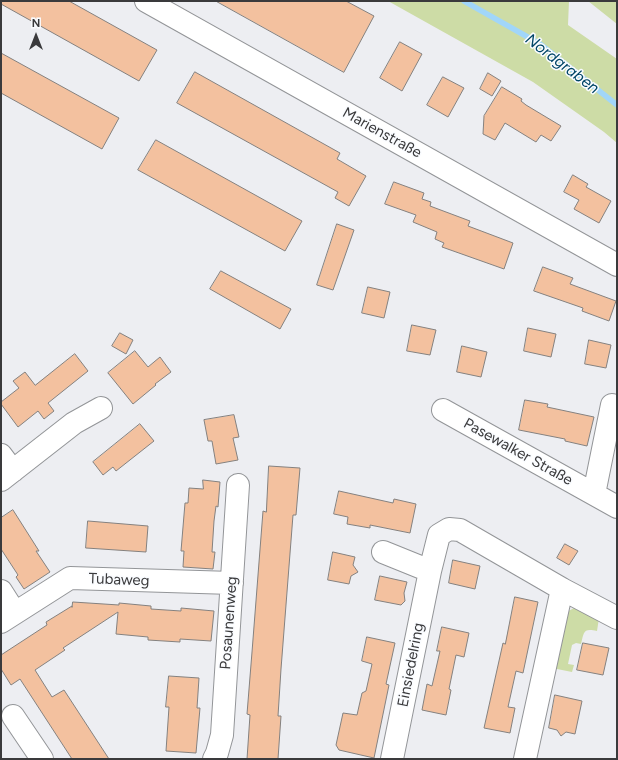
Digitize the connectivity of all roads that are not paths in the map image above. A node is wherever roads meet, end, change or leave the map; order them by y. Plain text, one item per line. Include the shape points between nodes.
1 (146, 1) edge
2 (617, 265) edge
3 (612, 405) dead end
4 (101, 408) dead end
5 (443, 410) dead end
6 (5, 468) edge
7 (238, 485) dead end
8 (594, 494) junction
9 (617, 507) edge
10 (383, 552) dead end
11 (430, 570) junction
12 (232, 584) junction
13 (562, 589) junction
14 (1, 591) edge
15 (8, 617) edge
16 (617, 618) edge
17 (13, 716) dead end
18 (42, 759) edge
19 (214, 759) edge
20 (392, 759) edge
21 (525, 759) edge

1 - 2 street, Marienstraße
3 - 8 street, Pasewalker Straße
4 - 6 street
5 - 8 street, Pasewalker Straße
7 - 12 street, Posaunenweg
8 - 9 street, Pasewalker Straße
10 - 11 street
11 - 13 street, Einsiedelring via 439,535 449,529 460,530
11 - 20 street, Einsiedelring
12 - 15 street, Tubaweg via 70,578
12 - 19 street, Posaunenweg via 222,735
13 - 16 street, Einsiedelring
13 - 21 street
14 - 15 street, Tubaweg
17 - 18 street

